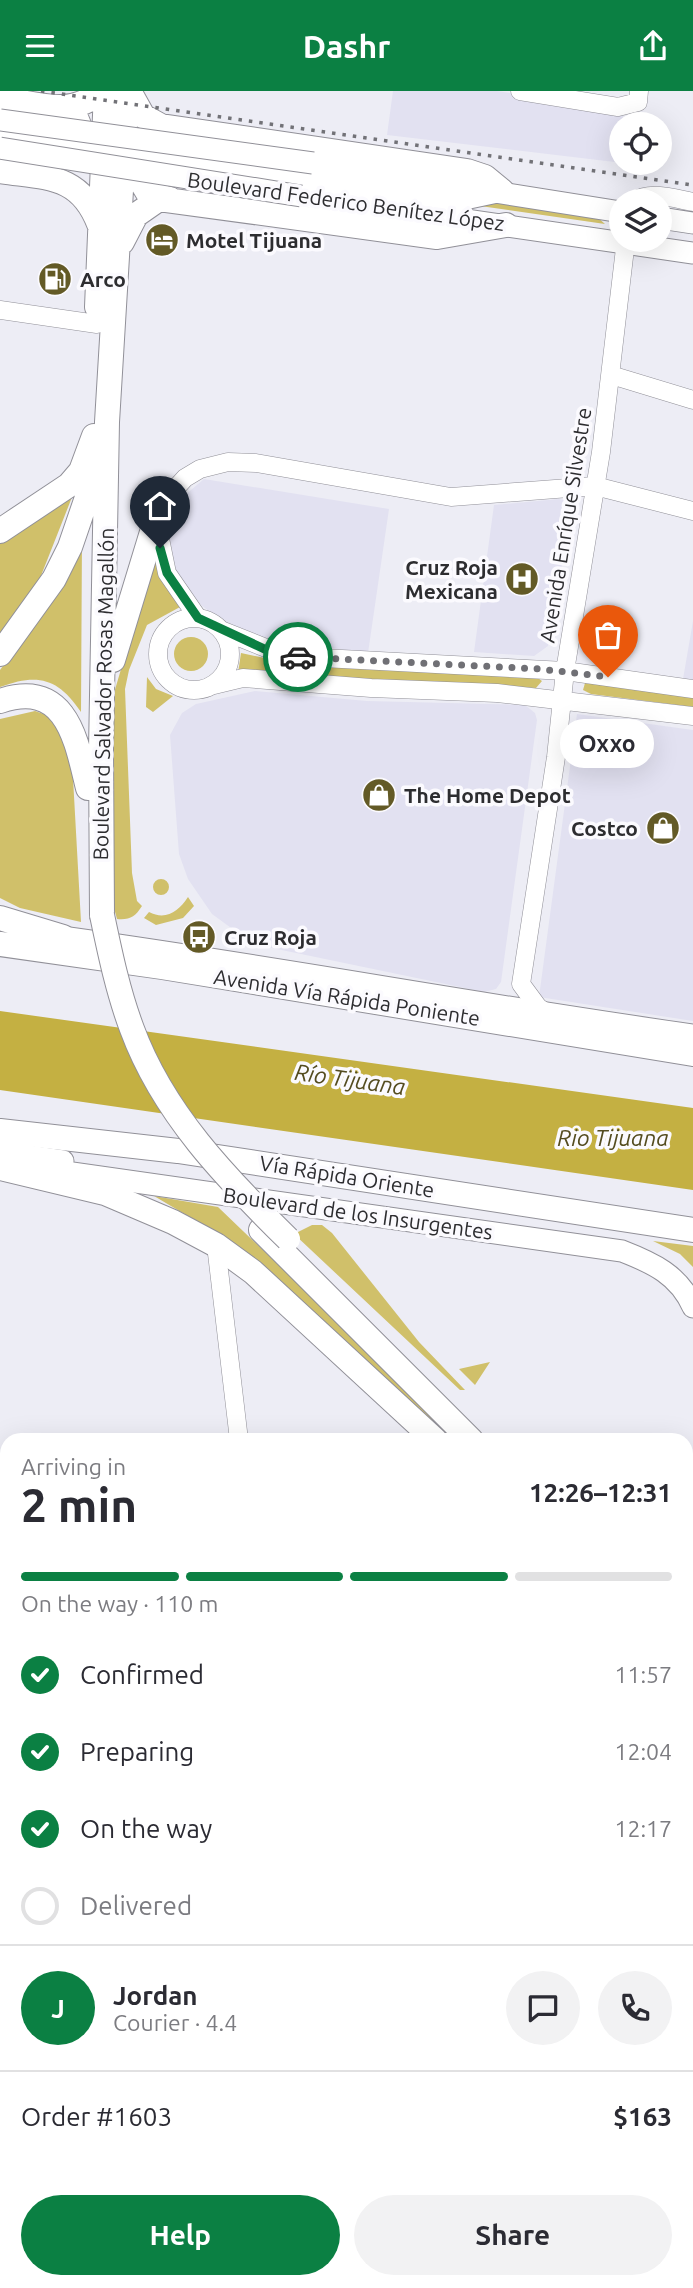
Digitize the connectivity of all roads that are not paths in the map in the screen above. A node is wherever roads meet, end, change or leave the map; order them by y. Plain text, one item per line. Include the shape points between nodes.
1 (99, 91) edge
2 (106, 91) edge
3 (128, 91) edge
4 (520, 91) edge
5 (638, 97) edge
6 (0, 98) edge
7 (64, 108) junction
8 (0, 120) edge
9 (0, 131) edge
10 (54, 140) junction
11 (0, 148) edge
12 (114, 150) junction
13 (160, 157) junction
14 (0, 171) edge
15 (502, 191) junction
16 (672, 198) edge
17 (170, 199) junction
18 (693, 202) edge
19 (609, 210) edge
20 (672, 220) edge
21 (693, 223) edge
22 (506, 225) junction
23 (101, 229) junction
24 (609, 239) edge
25 (119, 249) junction
26 (672, 249) edge
27 (625, 252) edge
28 (693, 253) edge
29 (0, 310) edge
30 (97, 324) junction
31 (611, 375) junction
32 (693, 400) edge
33 (94, 436) junction
34 (94, 477) junction
35 (595, 486) junction
36 (693, 511) edge
37 (156, 519) junction
38 (0, 531) edge
39 (198, 618) junction
40 (221, 630) junction
41 (0, 655) edge
42 (565, 671) junction
43 (214, 685) junction
44 (693, 689) edge
45 (102, 694) junction
46 (562, 699) junction
47 (0, 701) edge
48 (693, 716) edge
49 (88, 788) junction
50 (96, 914) junction
51 (0, 918) edge
52 (0, 928) edge
53 (63, 937) junction
54 (0, 944) edge
55 (521, 983) junction
56 (478, 1003) junction
57 (549, 1015) junction
58 (693, 1035) edge
59 (693, 1054) edge
60 (0, 1131) edge
61 (0, 1152) edge
62 (0, 1165) edge
63 (693, 1230) edge
64 (216, 1245) junction
65 (693, 1281) edge
66 (693, 1307) edge
67 (238, 1433) edge
68 (427, 1433) edge
69 (464, 1433) edge
70 (482, 1433) edge

1 - 7 highway via 84,104
2 - 12 highway, Boulevard Salvador Rosas Magallón
3 - 12 highway, Boulevard Salvador Rosas Magallón
3 - 15 highway via 143,116 161,126 467,171 485,177
4 - 5 street via 618,107
6 - 7 highway
7 - 10 highway via 78,119 78,131 67,139
8 - 15 main road, Boulevard Federico Benítez López, bridge
9 - 10 main road
10 - 12 main road
11 - 22 main road, Boulevard Federico Benítez López, bridge
12 - 13 main road
12 - 23 highway, Boulevard Salvador Rosas Magallón
12 - 25 highway, Boulevard Salvador Rosas Magallón
13 - 15 main road via 448,199 474,199
13 - 17 highway via 144,166 139,178 148,193
14 - 23 highway via 75,187 87,197
15 - 19 main road, Boulevard Federico Benítez López
16 - 18 street
17 - 22 highway via 437,237
17 - 25 highway via 159,199 139,211
20 - 21 main road
22 - 24 main road, Boulevard Federico Benítez López
23 - 30 highway, Boulevard Salvador Rosas Magallón
25 - 45 highway, Boulevard Salvador Rosas Magallón via 107,422
26 - 28 main road, Boulevard Federico Benítez López
27 - 31 street, Avenida Enríque Silvestre
29 - 30 street
30 - 33 highway, Boulevard Salvador Rosas Magallón
31 - 32 street
31 - 35 street, Avenida Enríque Silvestre
33 - 34 highway, Boulevard Salvador Rosas Magallón
33 - 38 highway via 81,471 69,485
34 - 41 highway via 54,579
34 - 49 highway, Boulevard Salvador Rosas Magallón
35 - 36 street
35 - 37 street via 450,497 228,462 185,478 165,500
35 - 42 street, Avenida Enríque Silvestre
37 - 39 street via 167,573
37 - 45 highway
39 - 40 street
39 - 43 street via 178,622 163,635 157,656 174,685 196,691
40 - 42 street via 273,653 310,659
40 - 43 street via 230,659
42 - 44 street
42 - 46 street, Avenida Enríque Silvestre
43 - 46 street via 243,678
45 - 50 highway, Boulevard Salvador Rosas Magallón
46 - 48 street
46 - 55 street, Avenida Enríque Silvestre
47 - 49 highway via 36,698 62,712 72,726
49 - 50 highway, Boulevard Salvador Rosas Magallón
50 - 69 highway, Boulevard Salvador Rosas Magallón via 106,995 120,1035 153,1102 202,1172
50 - 70 highway, Boulevard Salvador Rosas Magallón, bridge via 120,994 149,1067 195,1140 237,1189
51 - 53 highway
52 - 53 main road, Avenida Vía Rápida Poniente
53 - 56 main road, Avenida Vía Rápida Poniente via 209,956
54 - 59 highway, Avenida Vía Rápida Poniente
55 - 56 street via 505,996
55 - 57 street
56 - 57 main road, Avenida Vía Rápida Poniente
57 - 58 main road, Avenida Vía Rápida Poniente
60 - 63 highway, Vía Rápida Oriente via 178,1151
61 - 65 main road, Boulevard de los Insurgentes via 628,1240 663,1253
62 - 64 highway via 105,1193
62 - 66 main road, Boulevard de los Insurgentes via 622,1251 666,1272
64 - 67 street
64 - 68 highway via 253,1272

